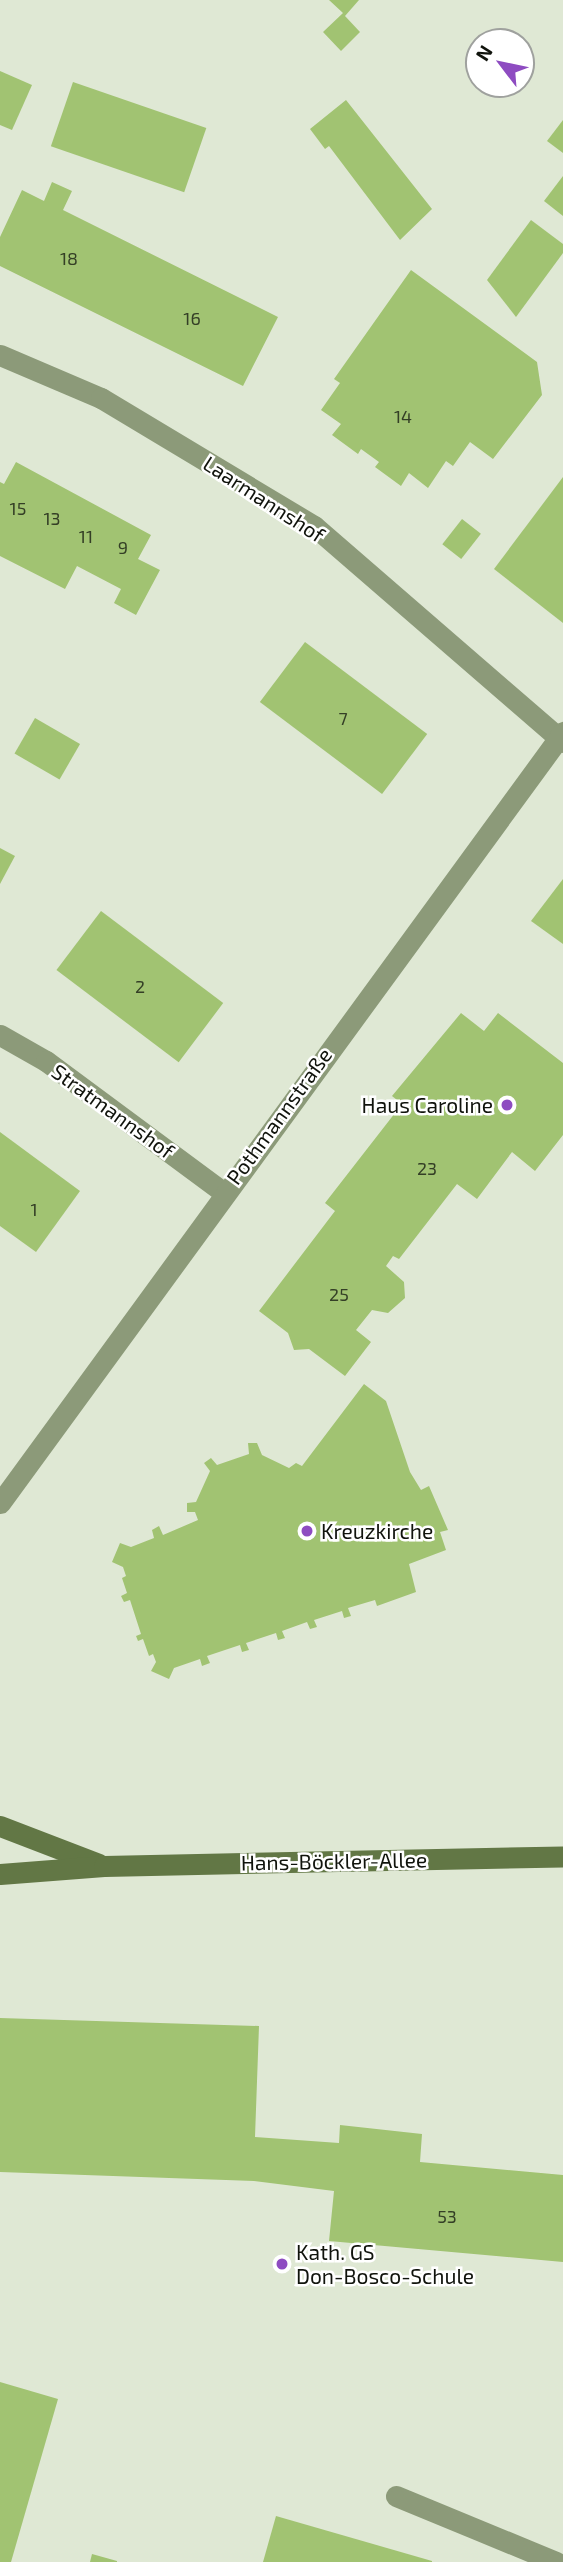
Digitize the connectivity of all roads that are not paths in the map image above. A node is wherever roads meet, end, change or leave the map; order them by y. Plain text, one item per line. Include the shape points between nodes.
1 (0, 355) edge
2 (561, 738) edge
3 (0, 1035) edge
4 (223, 1192) junction
5 (0, 1503) edge
6 (0, 1826) edge
7 (563, 1856) edge
8 (104, 1866) junction
9 (0, 1874) edge
10 (396, 2496) dead end
11 (556, 2562) edge

1 - 2 street, Laarmannshof via 101,398 314,526
2 - 4 street, Pothmannstraße
3 - 4 street, Stratmannshof via 46,1061
4 - 5 street, Pothmannstraße
6 - 8 street, Hans-Böckler-Allee
7 - 8 street, Hans-Böckler-Allee
8 - 9 street, Hans-Böckler-Allee
10 - 11 street

